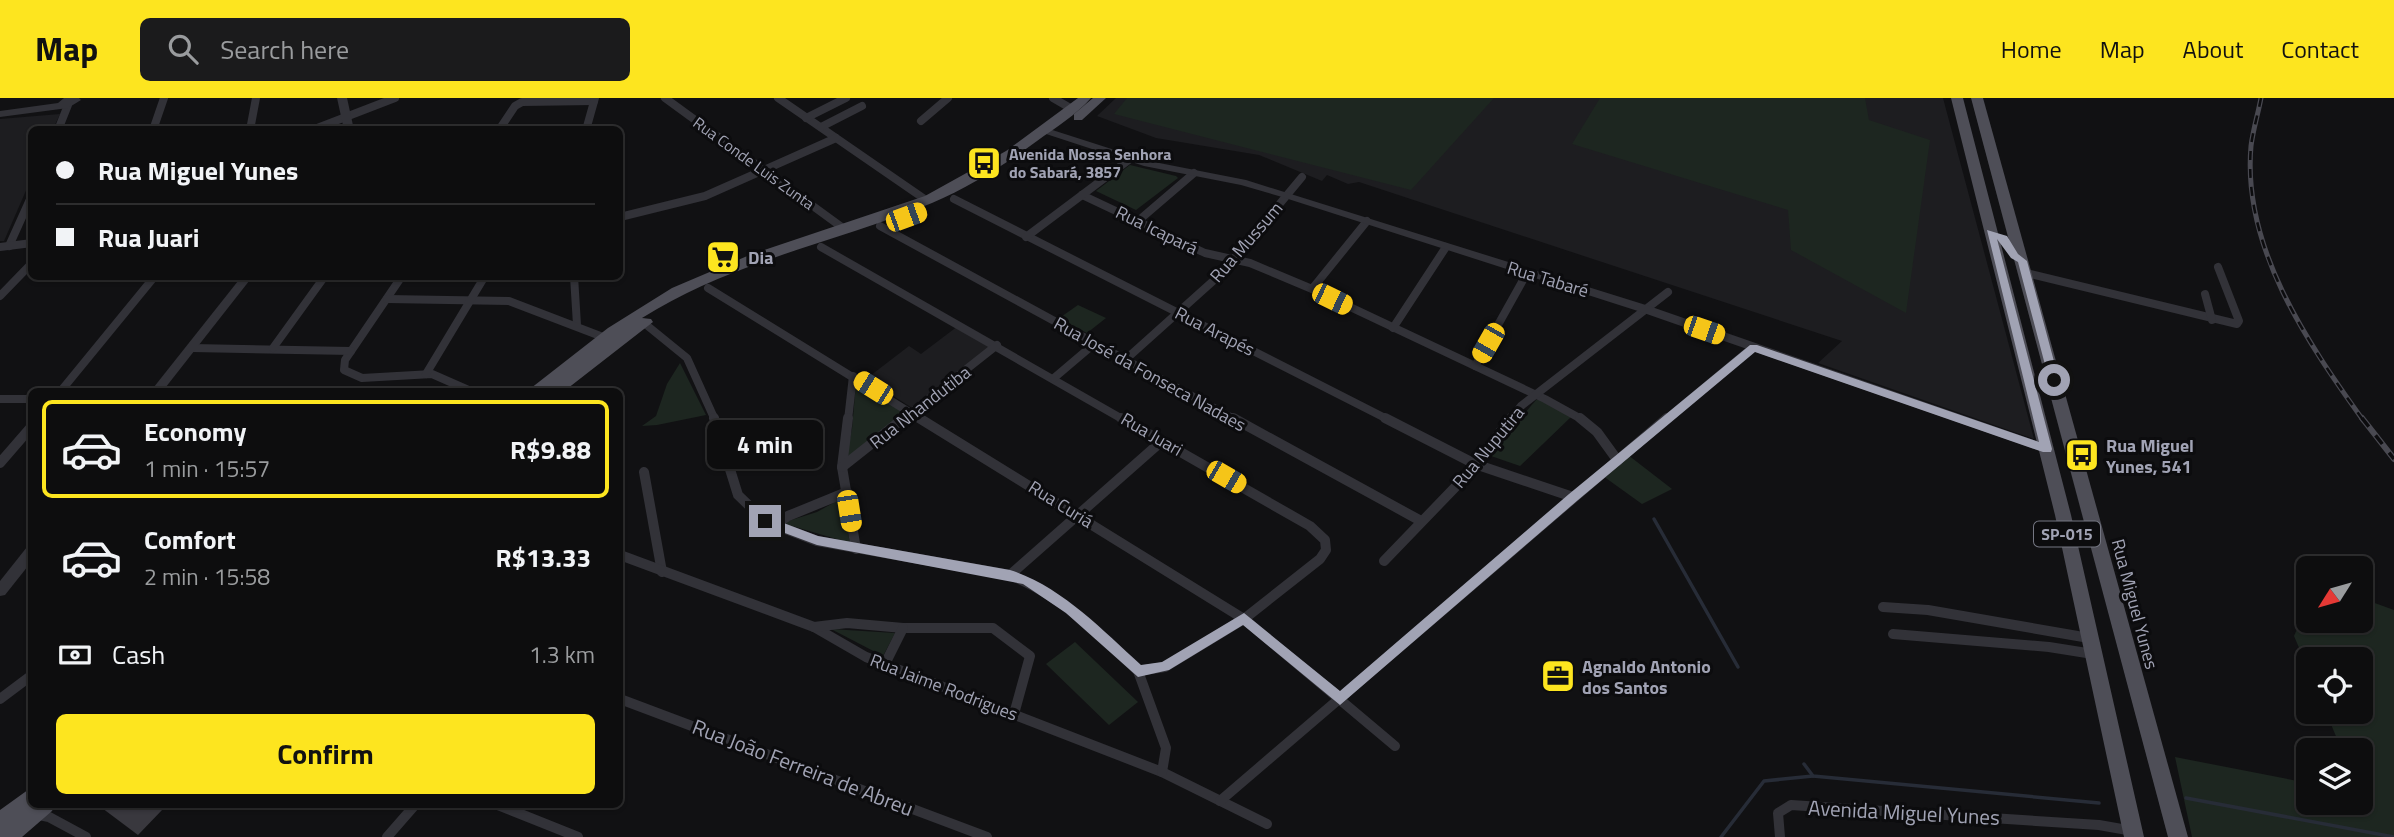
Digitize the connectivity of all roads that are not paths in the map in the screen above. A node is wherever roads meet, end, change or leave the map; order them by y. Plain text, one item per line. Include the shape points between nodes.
1 (86, 98) edge
2 (164, 98) edge
3 (256, 98) edge
4 (342, 98) edge
5 (395, 98) edge
6 (667, 98) edge
7 (778, 98) edge
8 (846, 98) edge
9 (948, 98) edge
10 (1053, 98) edge
11 (1085, 98) edge
12 (1100, 98) edge
13 (1956, 98) edge
14 (1977, 98) edge
15 (594, 99) edge
16 (70, 100) edge
17 (862, 106) dead end
18 (1072, 109) junction
19 (0, 114) edge
20 (347, 117) junction
21 (806, 118) junction
22 (921, 121) dead end
23 (60, 126) edge
24 (154, 126) edge
25 (251, 126) edge
26 (323, 126) edge
27 (348, 126) edge
28 (502, 126) edge
29 (587, 126) edge
30 (821, 127) junction
31 (1049, 132) junction
32 (836, 138) junction
33 (1130, 159) junction
34 (765, 172) junction
35 (1194, 173) junction
36 (1302, 177) dead end
37 (1980, 191) junction
38 (1082, 195) junction
39 (1286, 195) junction
40 (954, 199) junction
41 (926, 200) junction
42 (28, 204) edge
43 (2007, 212) junction
44 (623, 216) edge
45 (28, 217) edge
46 (21, 219) junction
47 (1138, 221) junction
48 (1367, 221) junction
49 (880, 226) junction
50 (843, 228) junction
51 (1991, 233) junction
52 (1026, 237) junction
53 (28, 243) edge
54 (4, 246) edge
55 (821, 247) junction
56 (1446, 247) junction
57 (1233, 260) junction
58 (28, 267) edge
59 (2024, 267) junction
60 (2218, 267) dead end
61 (1527, 273) junction
62 (152, 280) edge
63 (245, 280) edge
64 (322, 280) edge
65 (399, 280) edge
66 (483, 280) edge
67 (574, 280) edge
68 (708, 288) junction
69 (1311, 289) junction
70 (1668, 292) dead end
71 (2205, 295) dead end
72 (0, 296) edge
73 (387, 299) junction
74 (472, 300) junction
75 (1645, 309) junction
76 (1177, 312) junction
77 (2212, 320) junction
78 (644, 323) junction
79 (577, 325) junction
80 (1393, 328) junction
81 (603, 337) junction
82 (1094, 344) junction
83 (998, 345) junction
84 (1753, 347) junction
85 (192, 348) junction
86 (273, 348) junction
87 (351, 351) junction
88 (1125, 360) junction
89 (1475, 366) junction
90 (426, 374) junction
91 (853, 376) junction
92 (1054, 379) junction
93 (553, 387) edge
94 (63, 388) edge
95 (159, 388) edge
96 (465, 388) edge
97 (1535, 394) junction
98 (0, 399) edge
99 (28, 399) edge
100 (913, 413) junction
101 (28, 431) edge
102 (1163, 440) junction
103 (2047, 449) junction
104 (1618, 461) junction
105 (0, 463) edge
106 (1475, 464) junction
107 (842, 467) junction
108 (645, 472) dead end
109 (847, 492) junction
110 (1573, 497) junction
111 (1080, 515) junction
112 (1420, 521) junction
113 (774, 526) junction
114 (856, 549) junction
115 (28, 556) edge
116 (623, 556) edge
117 (1384, 561) dead end
118 (662, 572) junction
119 (1010, 575) junction
120 (0, 591) edge
121 (1883, 607) dead end
122 (1244, 619) junction
123 (814, 627) junction
124 (903, 628) junction
125 (1893, 634) dead end
126 (2091, 646) junction
127 (885, 664) junction
128 (1138, 671) junction
129 (28, 678) edge
130 (0, 699) edge
131 (1340, 699) junction
132 (623, 700) edge
133 (1014, 714) junction
134 (1395, 746) dead end
135 (1162, 772) junction
136 (1220, 801) junction
137 (30, 808) edge
138 (34, 808) edge
139 (40, 808) edge
140 (412, 808) edge
141 (506, 808) edge
142 (0, 822) edge
143 (1267, 824) dead end
144 (2124, 833) edge
145 (8, 837) edge
146 (86, 837) edge
147 (387, 837) edge
148 (578, 837) edge
149 (987, 837) edge
150 (1780, 837) edge
151 (2178, 837) edge

1 - 16 street
2 - 24 street
3 - 25 street
4 - 20 street
5 - 20 street
6 - 34 street, Rua Conde Luis Zunta
7 - 21 street
8 - 21 street
9 - 22 street
10 - 18 street
11 - 18 main road
12 - 31 main road
13 - 37 main road, SP-015
14 - 43 main road, Rua Miguel Yunes / SP-015
15 - 28 street via 522,102
15 - 29 street
16 - 19 street
16 - 23 street
17 - 30 street
18 - 31 main road
20 - 26 street
20 - 27 street
21 - 30 street
30 - 32 street
31 - 33 street, Rua Tabaré
31 - 40 main road
31 - 41 main road
32 - 34 street
32 - 41 street
33 - 35 street, Rua Tabaré
33 - 38 street
34 - 44 street via 698,201
34 - 50 street, Rua Conde Luis Zunta
35 - 39 street, Rua Tabaré
35 - 47 street
36 - 39 street, Rua Mussum
37 - 43 main road via 1991,205
37 - 51 main road, SP-015
38 - 47 street, Rua Icapará
38 - 52 street
39 - 48 street, Rua Tabaré
39 - 57 street, Rua Mussum
40 - 49 main road
40 - 52 street, Rua Arapés
41 - 50 main road
42 - 46 street
43 - 59 main road, Rua Miguel Yunes / SP-015
45 - 46 street
46 - 54 street
47 - 57 street, Rua Icapará via 1205,253
48 - 56 street, Rua Tabaré
48 - 69 street
49 - 55 main road
49 - 82 street, Rua José da Fonseca Nadaes
50 - 81 main road via 697,281
51 - 59 main road via 2004,238
51 - 103 main road, SP-015
52 - 76 street, Rua Arapés
53 - 54 street
55 - 68 main road
55 - 83 street, Rua Juari
56 - 61 street, Rua Tabaré
56 - 80 street
57 - 69 street, Rua Icapará
57 - 76 street, Rua Mussum
58 - 72 street
59 - 77 street
59 - 151 main road, Rua Miguel Yunes / SP-015
60 - 77 street via 2239,321 2230,325
61 - 75 street, Rua Tabaré
61 - 89 street
62 - 94 street
63 - 85 street
64 - 86 street
65 - 73 street
66 - 74 street
67 - 79 street
68 - 78 main road
68 - 91 street, Rua Curiá
69 - 80 street, Rua Icapará
70 - 75 street, Rua Nuputira
71 - 77 street
73 - 74 street
73 - 87 street
74 - 79 street via 516,302
74 - 90 street
75 - 84 street, Rua Tabaré
75 - 97 street, Rua Nuputira
76 - 88 street, Rua Mussum
76 - 106 street, Rua Arapés
78 - 93 main road
78 - 113 street via 687,358 714,417 738,495
79 - 81 street
80 - 89 street, Rua Icapará
81 - 93 main road
82 - 88 street, Rua José da Fonseca Nadaes
82 - 92 street
83 - 92 street, Rua Juari
83 - 100 street, Rua Nhandutiba
84 - 103 street, Rua Tabaré
84 - 104 street
85 - 86 street
85 - 95 street
86 - 87 street
87 - 90 street via 343,368 360,378
88 - 112 street, Rua José da Fonseca Nadaes
89 - 97 street, Rua Icapará
90 - 96 street
91 - 100 street, Rua Curiá
91 - 107 street
92 - 102 street, Rua Juari
97 - 104 street, Rua Icapará via 1585,421
97 - 106 street, Rua Nuputira
98 - 99 street
100 - 107 street, Rua Nhandutiba
100 - 111 street, Rua Curiá
101 - 105 street
102 - 111 street
102 - 122 street, Rua Juari via 1310,526 1325,540 1326,550 1320,559
103 - 126 main road, SP-015
104 - 110 street
106 - 110 street, Rua Arapés
106 - 112 street, Rua Nuputira
107 - 109 street
108 - 118 street
109 - 113 street
109 - 114 street
110 - 131 street
111 - 119 street
111 - 122 street, Rua Curiá
112 - 117 street, Rua Nuputira
113 - 114 street
114 - 119 street
115 - 120 street
116 - 118 street, Rua Jaime Rodrigues
118 - 123 street, Rua Jaime Rodrigues
119 - 128 street via 1037,586 1070,609
121 - 126 street via 1928,610
122 - 128 street, Rua Juari via 1165,667
122 - 131 street, Rua Curiá
123 - 124 street via 847,623
123 - 127 street, Rua Jaime Rodrigues
124 - 127 street
124 - 133 street via 1002,632 1030,656
125 - 126 street via 2049,647
126 - 144 main road, SP-015
127 - 133 street, Rua Jaime Rodrigues
128 - 135 street via 1166,748
129 - 130 street
131 - 134 street, Rua Curiá
131 - 136 street
132 - 149 street, Rua João Ferreira de Abreu
133 - 135 street, Rua Jaime Rodrigues
135 - 136 street, Rua Jaime Rodrigues
136 - 143 street, Rua Jaime Rodrigues
137 - 142 main road
138 - 145 main road
139 - 146 street
140 - 147 street
141 - 148 street
144 - 150 street, Avenida Miguel Yunes via 2099,825 1791,805 1779,813

